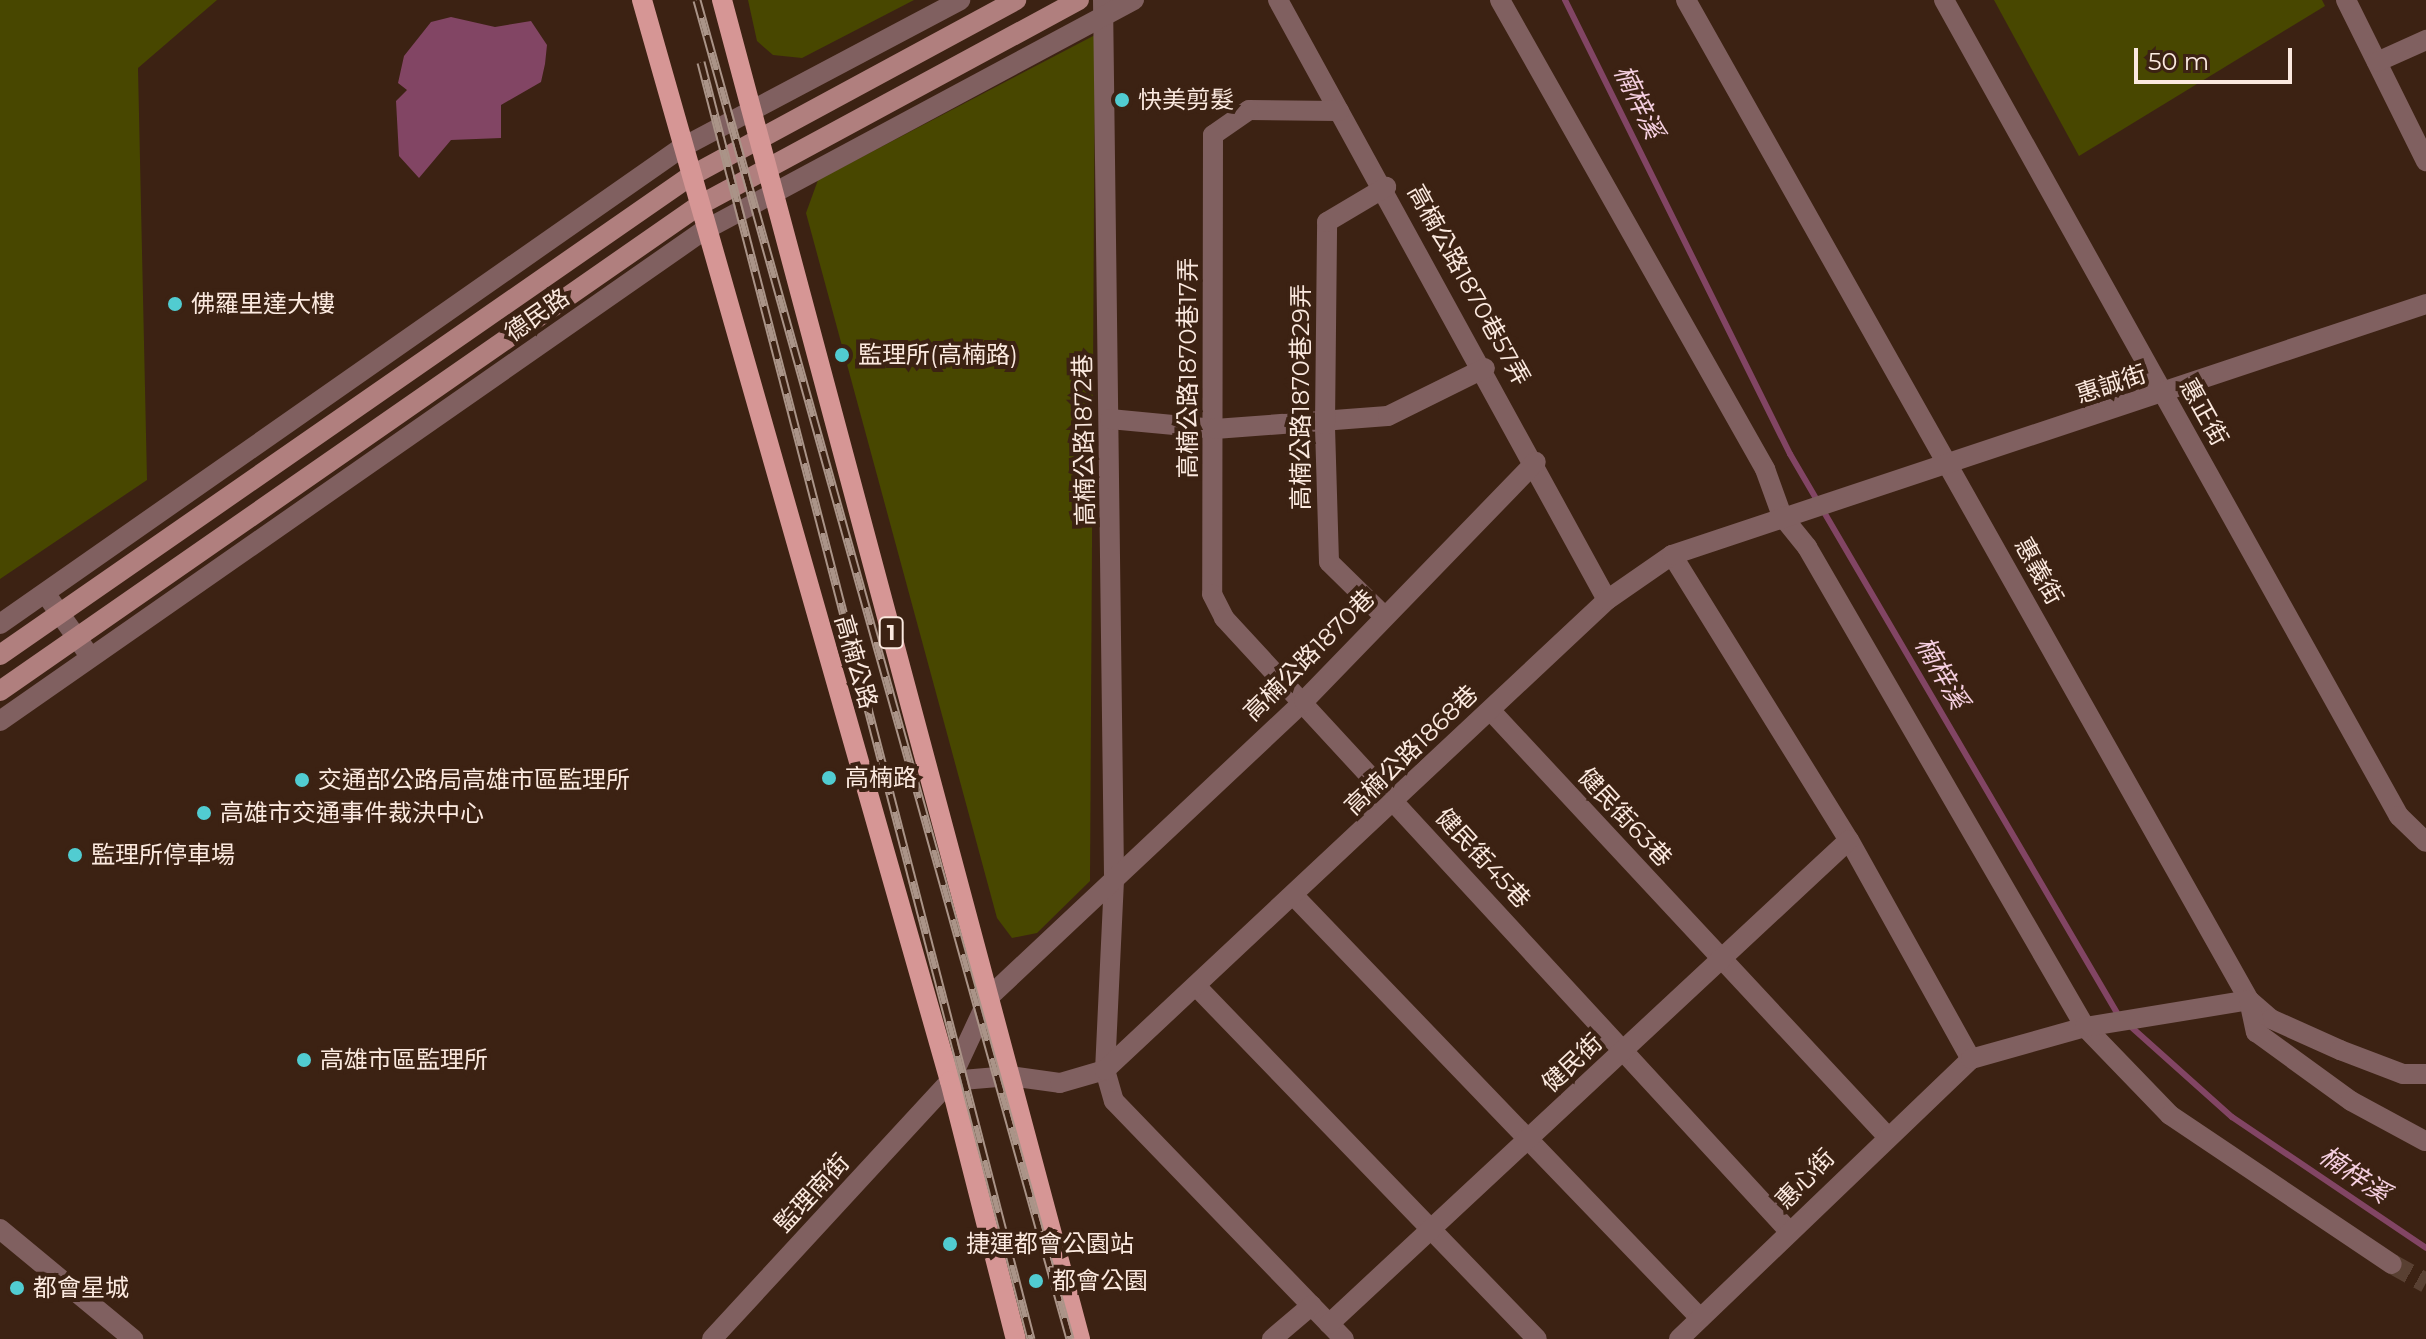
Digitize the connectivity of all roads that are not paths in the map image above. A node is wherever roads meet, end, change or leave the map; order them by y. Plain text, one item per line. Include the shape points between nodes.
1 (642, 0) edge
2 (722, 0) edge
3 (960, 0) edge
4 (1016, 0) edge
5 (1079, 0) edge
6 (1134, 0) edge
7 (1278, 0) edge
8 (1500, 0) edge
9 (1686, 0) edge
10 (1944, 0) edge
11 (2346, 0) edge
12 (1104, 8) edge
13 (2426, 40) edge
14 (2377, 62) junction
15 (751, 111) junction
16 (1339, 111) junction
17 (759, 140) junction
18 (681, 148) junction
19 (2426, 161) edge
20 (767, 166) junction
21 (689, 177) junction
22 (1386, 187) junction
23 (773, 190) junction
24 (698, 206) junction
25 (703, 231) junction
26 (2426, 304) edge
27 (1485, 368) junction
28 (2164, 394) junction
29 (1110, 419) junction
30 (1325, 424) junction
31 (1215, 429) junction
32 (1536, 462) junction
33 (1949, 463) junction
34 (1782, 516) junction
35 (1672, 555) junction
36 (45, 594) junction
37 (1607, 600) junction
38 (59, 613) junction
39 (1384, 616) junction
40 (0, 624) edge
41 (77, 638) junction
42 (0, 655) edge
43 (91, 657) junction
44 (0, 691) edge
45 (1304, 701) junction
46 (1491, 711) junction
47 (0, 721) edge
48 (1394, 801) junction
49 (1849, 840) junction
50 (2426, 842) edge
51 (1114, 880) junction
52 (1296, 898) junction
53 (1721, 959) junction
54 (1197, 987) junction
55 (989, 997) junction
56 (2249, 1000) junction
57 (2085, 1027) junction
58 (1625, 1049) junction
59 (1971, 1059) junction
60 (1105, 1070) junction
61 (2426, 1074) edge
62 (1010, 1076) junction
63 (950, 1081) junction
64 (1885, 1134) junction
65 (1527, 1139) junction
66 (2425, 1141) edge
67 (1432, 1228) junction
68 (0, 1229) edge
69 (1790, 1232) junction
70 (2392, 1264) tunnel mouth
71 (1312, 1305) junction
72 (1700, 1318) junction
73 (1329, 1324) junction
74 (133, 1339) edge
75 (712, 1339) edge
76 (1016, 1339) edge
77 (1080, 1339) edge
78 (1272, 1339) edge
79 (1344, 1339) edge
80 (1537, 1339) edge
81 (1679, 1339) edge

1 - 18 main road, 高楠公路
2 - 15 main road, 高楠公路 / 1
3 - 15 street
4 - 17 street, 德民路
5 - 20 street, 德民路
6 - 12 street, 德民路
7 - 16 street, 高楠公路1870巷57弄
8 - 34 street via 1765,469
9 - 33 street, 惠義街
10 - 28 street, 惠正街
11 - 14 street
12 - 23 street, 德民路
12 - 29 street, 高楠公路1872巷
13 - 14 street
14 - 19 street
15 - 17 main road, 高楠公路 / 1
15 - 18 street
16 - 22 street, 高楠公路1870巷57弄
16 - 31 street, 高楠公路1870巷17弄 via 1249,110 1213,135
17 - 20 main road, 高楠公路 / 1
17 - 21 street, 德民路
18 - 21 main road, 高楠公路
18 - 36 street
20 - 23 main road, 高楠公路 / 1
20 - 24 street, 德民路
21 - 24 main road, 高楠公路
21 - 38 street, 德民路
22 - 27 street, 高楠公路1870巷57弄
22 - 30 street, 高楠公路1870巷29弄 via 1327,222
23 - 25 street, 德民路
23 - 55 main road, 高楠公路 / 1
24 - 25 main road, 高楠公路
24 - 41 street, 德民路
25 - 43 street, 德民路
25 - 63 main road, 高楠公路
26 - 28 street, 惠誠街
27 - 30 street via 1388,416
27 - 32 street, 高楠公路1870巷57弄
28 - 33 street, 惠誠街
28 - 50 street, 惠正街 via 2399,816
29 - 31 street
29 - 51 street, 高楠公路1872巷
30 - 31 street
30 - 39 street, 高楠公路1870巷29弄 via 1329,562
31 - 45 street, 高楠公路1870巷17弄 via 1212,594 1224,618
32 - 37 street, 高楠公路1870巷57弄
32 - 39 street, 高楠公路1870巷
33 - 34 street, 惠誠街
33 - 56 street, 惠義街
34 - 35 street, 高楠公路1868巷
34 - 57 street via 1807,547
35 - 37 street, 高楠公路1868巷
35 - 49 street
36 - 38 street
36 - 40 street
37 - 46 street, 高楠公路1868巷
38 - 41 street
38 - 42 street, 德民路
39 - 45 street, 高楠公路1870巷
41 - 43 street
41 - 44 street, 德民路
43 - 47 street, 德民路
45 - 48 street, 健民街45巷
45 - 51 street, 高楠公路1870巷
46 - 48 street, 高楠公路1868巷
46 - 53 street, 健民街63巷
48 - 52 street, 高楠公路1868巷
48 - 58 street, 健民街45巷
49 - 53 street, 健民街
49 - 59 street
51 - 55 street, 高楠公路1870巷
51 - 60 street, 高楠公路1872巷
52 - 54 street, 高楠公路1868巷
52 - 65 street
53 - 58 street, 健民街
53 - 64 street, 健民街63巷
54 - 60 street, 高楠公路1868巷
54 - 67 street
55 - 62 main road, 高楠公路 / 1
55 - 63 street, 監理南街
56 - 57 street
56 - 61 street, 惠義街 via 2271,1019 2340,1050
56 - 66 street via 2256,1032 2351,1101
57 - 59 street
57 - 70 street via 2170,1115
58 - 65 street, 健民街
58 - 69 street, 健民街45巷
59 - 64 street, 惠心街
60 - 62 street via 1060,1083
60 - 71 street, 高楠公路1872巷 via 1114,1101
62 - 63 street
62 - 77 main road, 高楠公路 / 1
63 - 75 street, 監理南街
63 - 76 main road, 高楠公路
64 - 69 street, 惠心街
65 - 67 street, 健民街
65 - 72 street
67 - 73 street, 健民街
67 - 80 street
68 - 74 street
69 - 72 street, 惠心街
71 - 73 street
71 - 78 street
72 - 81 street, 惠心街
73 - 79 street

